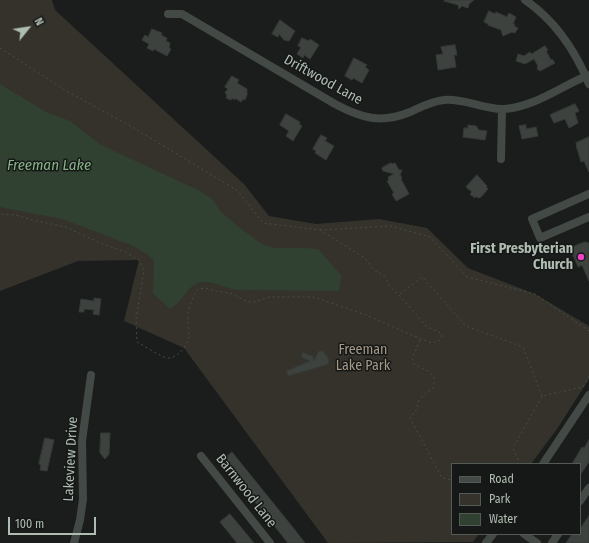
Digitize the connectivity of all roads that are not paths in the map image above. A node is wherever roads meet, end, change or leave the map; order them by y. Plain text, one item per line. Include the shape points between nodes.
1 (525, 0) edge
2 (168, 14) dead end
3 (588, 79) edge
4 (502, 109) junction
5 (501, 159) dead end
6 (589, 194) edge
7 (589, 217) edge
8 (91, 375) dead end
9 (589, 395) edge
10 (201, 456) dead end
11 (543, 463) edge
12 (589, 488) edge
13 (581, 500) edge
14 (492, 535) edge
15 (525, 535) edge
16 (74, 543) edge
17 (270, 543) edge
18 (486, 543) edge
19 (537, 543) edge

1 - 3 street via 545,16 562,35
2 - 4 street, Driftwood Lane via 182,14 335,104 366,118 394,117 431,102 444,100
3 - 4 street, Driftwood Lane via 526,104
4 - 5 street
6 - 7 street via 532,219 540,238
8 - 16 street, Lakeview Drive via 82,450 83,499
9 - 11 street
10 - 17 street, Barnwood Lane
12 - 13 street
14 - 18 street
15 - 19 street

